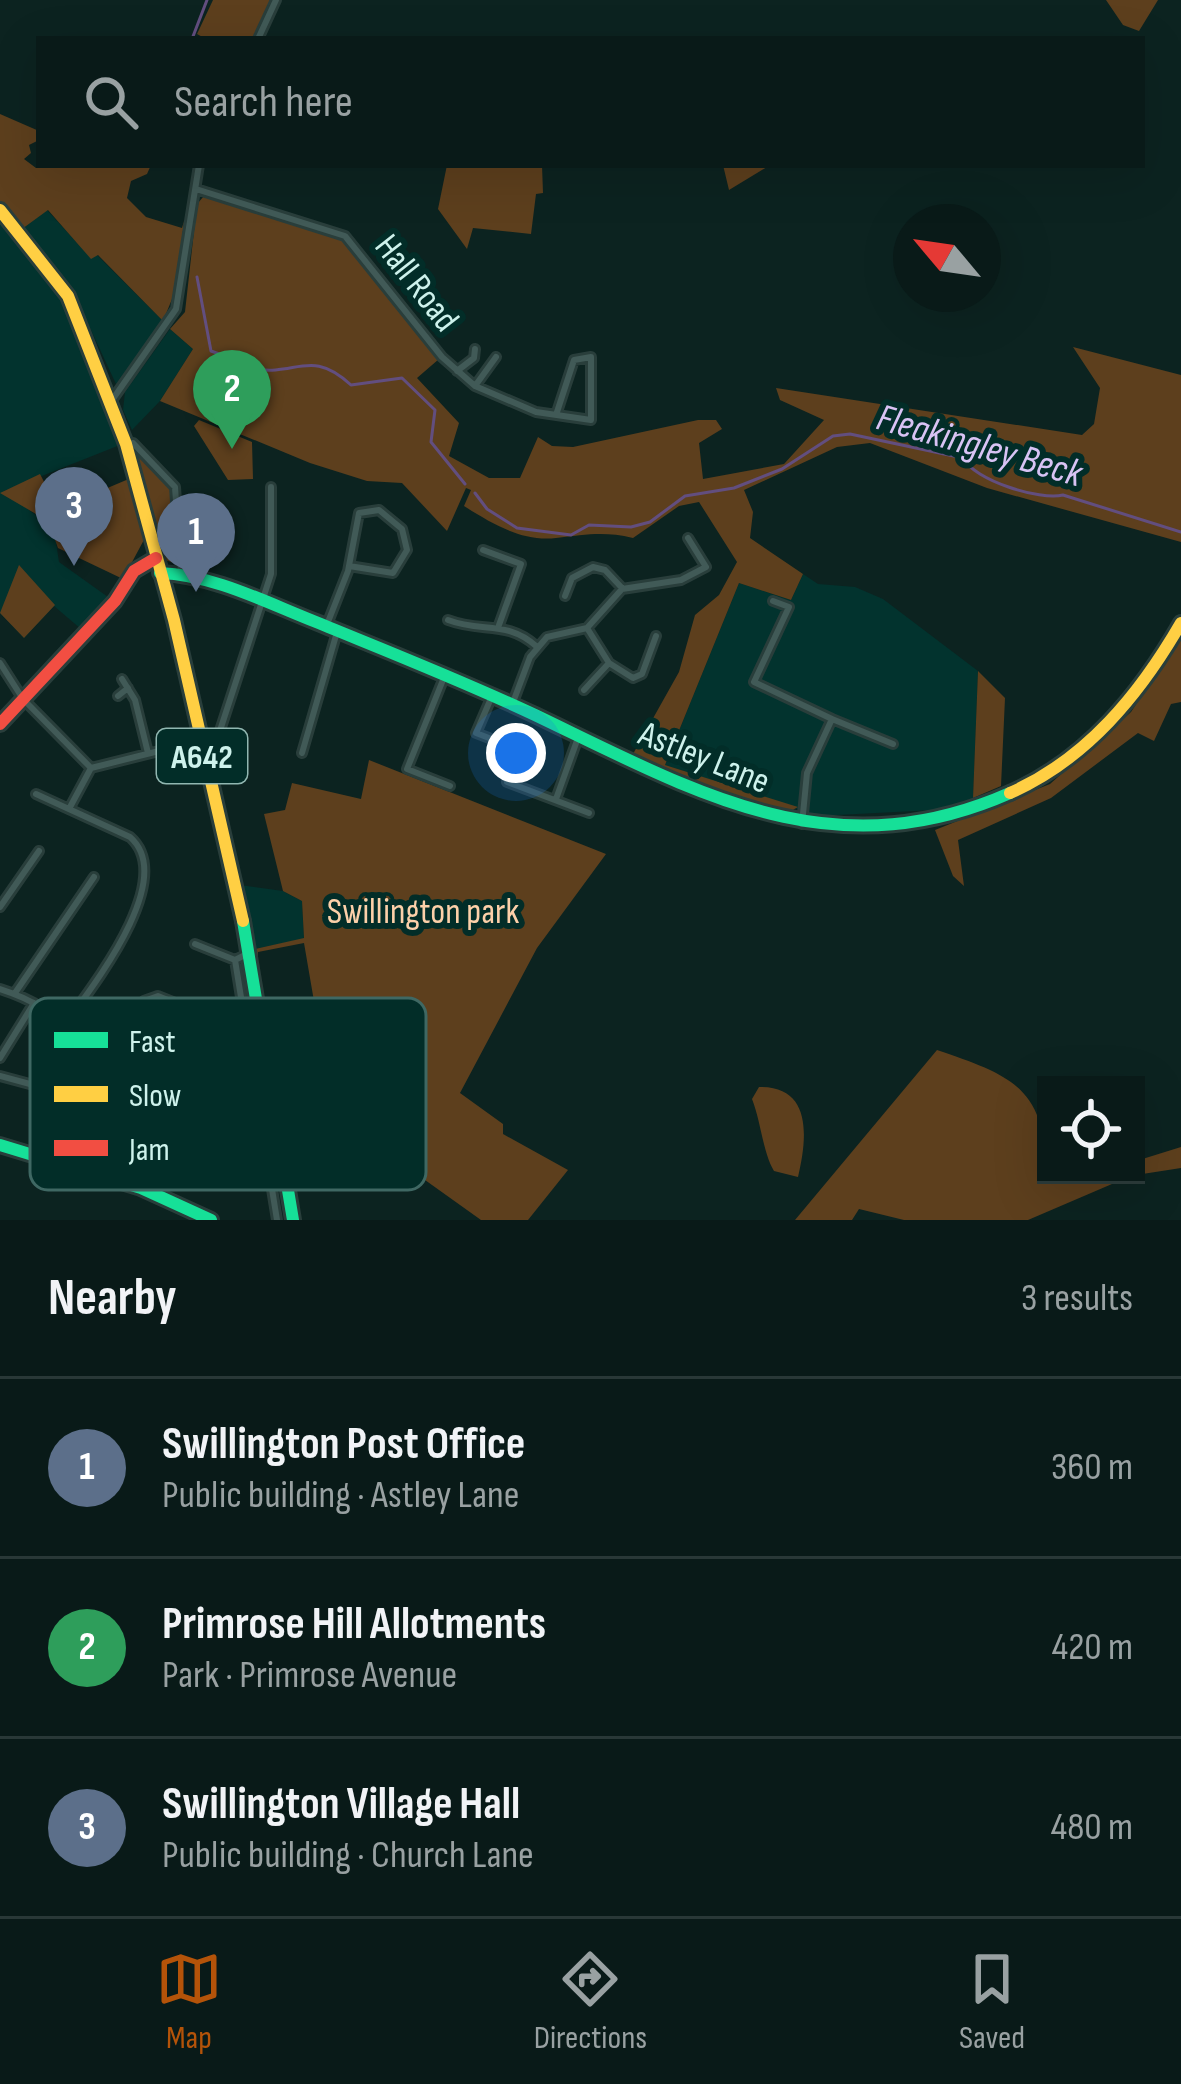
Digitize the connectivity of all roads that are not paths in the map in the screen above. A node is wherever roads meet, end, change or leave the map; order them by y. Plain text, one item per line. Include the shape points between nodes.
1 (276, 0) edge
2 (259, 36) edge
3 (199, 168) edge
4 (196, 189) junction
5 (0, 210) edge
6 (475, 349) dead end
7 (496, 357) dead end
8 (457, 371) junction
9 (475, 386) junction
10 (110, 403) junction
11 (557, 412) junction
12 (126, 444) junction
13 (271, 487) dead end
14 (688, 538) dead end
15 (483, 550) dead end
16 (532, 563) dead end
17 (521, 564) junction
18 (158, 566) junction
19 (349, 566) junction
20 (181, 573) junction
21 (622, 589) junction
22 (565, 596) dead end
23 (262, 601) junction
24 (773, 601) dead end
25 (448, 620) dead end
26 (1181, 623) edge
27 (499, 625) junction
28 (587, 628) junction
29 (332, 630) junction
30 (656, 636) dead end
31 (536, 646) junction
32 (0, 663) edge
33 (609, 663) junction
34 (445, 675) junction
35 (636, 678) junction
36 (122, 679) dead end
37 (128, 688) junction
38 (636, 688) dead end
39 (584, 690) dead end
40 (118, 696) dead end
41 (492, 696) junction
42 (23, 699) junction
43 (512, 705) junction
44 (832, 719) junction
45 (0, 724) edge
46 (579, 735) junction
47 (489, 739) dead end
48 (199, 741) junction
49 (893, 744) dead end
50 (148, 753) junction
51 (302, 753) dead end
52 (209, 759) junction
53 (91, 768) junction
54 (507, 782) dead end
55 (450, 787) dead end
56 (36, 794) dead end
57 (556, 800) junction
58 (69, 809) junction
59 (589, 813) dead end
60 (802, 824) junction
61 (39, 851) dead end
62 (18, 861) dead end
63 (28, 867) junction
64 (94, 877) dead end
65 (0, 907) edge
66 (195, 944) dead end
67 (242, 957) junction
68 (0, 988) edge
69 (14, 993) junction
70 (83, 998) edge
71 (249, 998) edge
72 (253, 998) edge
73 (30, 1001) edge
74 (30, 1009) edge
75 (0, 1058) edge
76 (0, 1076) edge
77 (30, 1084) edge
78 (0, 1144) edge
79 (30, 1154) edge
80 (145, 1190) edge
81 (274, 1190) edge
82 (287, 1190) edge
83 (211, 1220) edge
84 (277, 1220) edge
85 (293, 1220) edge

1 - 2 street
3 - 4 street
4 - 8 street, Hall Road via 350,239
4 - 10 street via 179,301
5 - 10 street, A642 via 68,296
6 - 8 street, Hall Road
7 - 9 street, Hall Road
8 - 9 street, Hall Road
9 - 11 street, Hall Road via 536,412
10 - 12 street, A642
11 - 11 street via 571,421 593,418 591,357 574,360
12 - 18 street, A642
12 - 20 street via 175,487
13 - 23 street via 271,574
14 - 21 street via 707,569
15 - 17 street
16 - 17 street
17 - 27 street
18 - 20 street, Astley Lane
18 - 42 street via 134,571 116,601
18 - 48 street, A642
19 - 19 street via 362,510 383,512 405,533 407,550 393,573
19 - 29 street
20 - 23 street, Astley Lane
21 - 22 street via 593,567 572,578
21 - 28 street
23 - 29 street, Astley Lane
23 - 52 street
24 - 44 street via 789,607 754,682
25 - 27 street
26 - 60 street, Astley Lane via 1138,693 1103,731 1012,793 878,830
27 - 31 street
28 - 31 street
28 - 33 street
29 - 34 street, Astley Lane
29 - 51 street
30 - 35 street
31 - 43 street
32 - 42 street
33 - 35 street
33 - 39 street
34 - 41 street, Astley Lane
34 - 55 street via 407,770
35 - 38 street
36 - 37 street
37 - 40 street
37 - 50 street
41 - 43 street, Astley Lane
41 - 47 street via 476,734
42 - 45 street
42 - 53 street
43 - 46 street, Astley Lane
44 - 49 street
44 - 60 street via 807,773
46 - 57 street
46 - 60 street, Astley Lane via 726,802
48 - 50 street
48 - 52 street, A642
50 - 53 street
52 - 67 street, A642
53 - 58 street
54 - 57 street
56 - 58 street
57 - 59 street
58 - 70 street via 136,841 143,862 130,926
61 - 63 street
62 - 63 street
63 - 65 street
64 - 69 street
66 - 67 street
67 - 71 street
67 - 72 street, A642
68 - 69 street
69 - 73 street
74 - 75 street
76 - 77 street
78 - 79 street
80 - 83 street
81 - 84 street
82 - 85 street, A642

